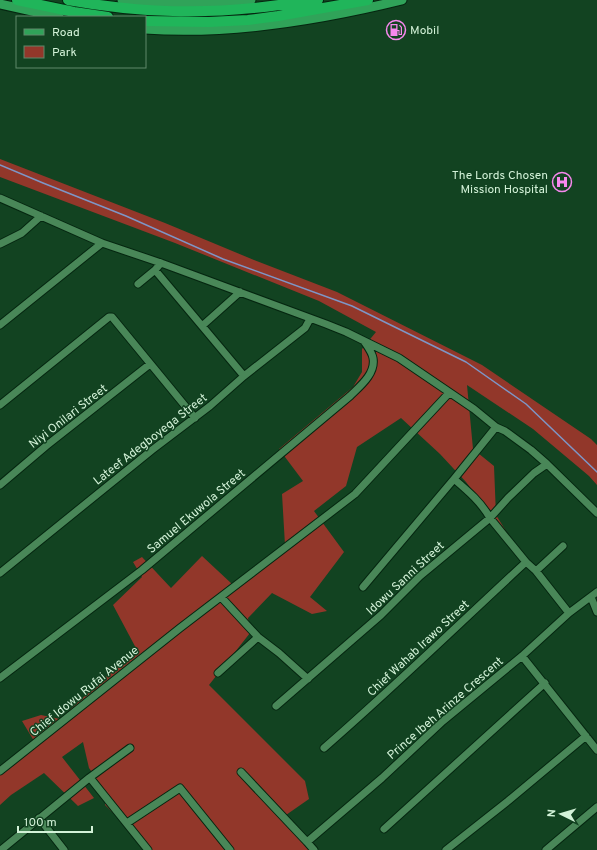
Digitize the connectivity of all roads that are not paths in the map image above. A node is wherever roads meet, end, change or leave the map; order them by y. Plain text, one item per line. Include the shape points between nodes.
1 (17, 0) edge
2 (68, 0) edge
3 (122, 0) edge
4 (251, 0) edge
5 (318, 0) edge
6 (368, 0) edge
7 (402, 0) edge
8 (0, 4) edge
9 (54, 16) edge
10 (101, 16) edge
11 (146, 21) edge
12 (248, 23) junction
13 (146, 29) edge
14 (0, 198) edge
15 (41, 216) junction
16 (102, 243) junction
17 (0, 244) edge
18 (161, 263) junction
19 (155, 270) junction
20 (138, 284) dead end
21 (240, 292) junction
22 (310, 319) junction
23 (0, 324) edge
24 (202, 326) junction
25 (364, 341) junction
26 (150, 364) junction
27 (244, 376) junction
28 (449, 393) junction
29 (0, 405) edge
30 (195, 418) junction
31 (496, 427) junction
32 (548, 464) junction
33 (454, 479) junction
34 (0, 485) edge
35 (597, 513) edge
36 (490, 518) junction
37 (564, 546) dead end
38 (526, 562) junction
39 (536, 571) junction
40 (0, 573) edge
41 (363, 587) dead end
42 (597, 592) edge
43 (221, 597) junction
44 (591, 597) junction
45 (597, 612) edge
46 (569, 613) junction
47 (258, 637) junction
48 (522, 656) junction
49 (218, 673) dead end
50 (0, 678) edge
51 (308, 679) junction
52 (545, 683) junction
53 (276, 706) dead end
54 (586, 736) junction
55 (130, 748) dead end
56 (324, 748) dead end
57 (597, 750) edge
58 (0, 771) edge
59 (241, 772) dead end
60 (88, 778) junction
61 (597, 807) edge
62 (39, 818) junction
63 (126, 823) junction
64 (384, 828) dead end
65 (307, 842) junction
66 (1, 850) edge
67 (64, 850) edge
68 (148, 850) edge
69 (230, 850) edge
70 (314, 850) edge
71 (446, 850) edge
72 (546, 850) edge

1 - 10 highway
2 - 5 highway via 152,11 189,12 245,10
3 - 4 main road via 207,4
6 - 12 highway
7 - 12 main road via 325,16
8 - 9 main road
11 - 12 highway
12 - 13 main road via 198,29
14 - 15 street
15 - 16 street
15 - 17 street via 22,233
16 - 18 street
16 - 23 street
18 - 19 street
18 - 21 street
19 - 20 street
19 - 24 street
21 - 22 street
21 - 24 street
22 - 25 street
22 - 27 street, Lateef Adegboyega Street via 305,328
24 - 27 street
25 - 28 street via 399,358
25 - 50 street, Samuel Ekuwola Street via 373,357 372,370 350,396 142,570
26 - 29 street via 112,317 109,317
26 - 30 street
26 - 34 street, Niyi Onilari Street
27 - 30 street, Lateef Adegboyega Street
28 - 31 street
28 - 43 street, Chief Idowu Rufai Avenue via 355,494
30 - 40 street, Lateef Adegboyega Street
31 - 32 street
31 - 33 street
32 - 35 street
32 - 36 street, Idowu Sanni Street via 534,473
33 - 36 street via 475,498
33 - 41 street
36 - 38 street
36 - 51 street, Idowu Sanni Street via 420,576 381,615
37 - 39 street
38 - 39 street
38 - 56 street, Chief Wahab Irawo Street via 369,710
39 - 46 street
42 - 44 street, Prince Ibeh Arinze Crescent
43 - 47 street
43 - 58 street, Chief Idowu Rufai Avenue
44 - 45 street
44 - 46 street, Prince Ibeh Arinze Crescent
46 - 48 street, Prince Ibeh Arinze Crescent
47 - 49 street
47 - 51 street
48 - 52 street
48 - 65 street, Prince Ibeh Arinze Crescent via 443,721 382,778
51 - 53 street, Idowu Sanni Street
52 - 54 street
52 - 64 street
54 - 57 street
54 - 71 street
55 - 60 street
59 - 65 street
60 - 62 street
60 - 63 street
61 - 72 street
62 - 66 street
62 - 67 street
63 - 68 street
63 - 69 street via 180,788
65 - 70 street

